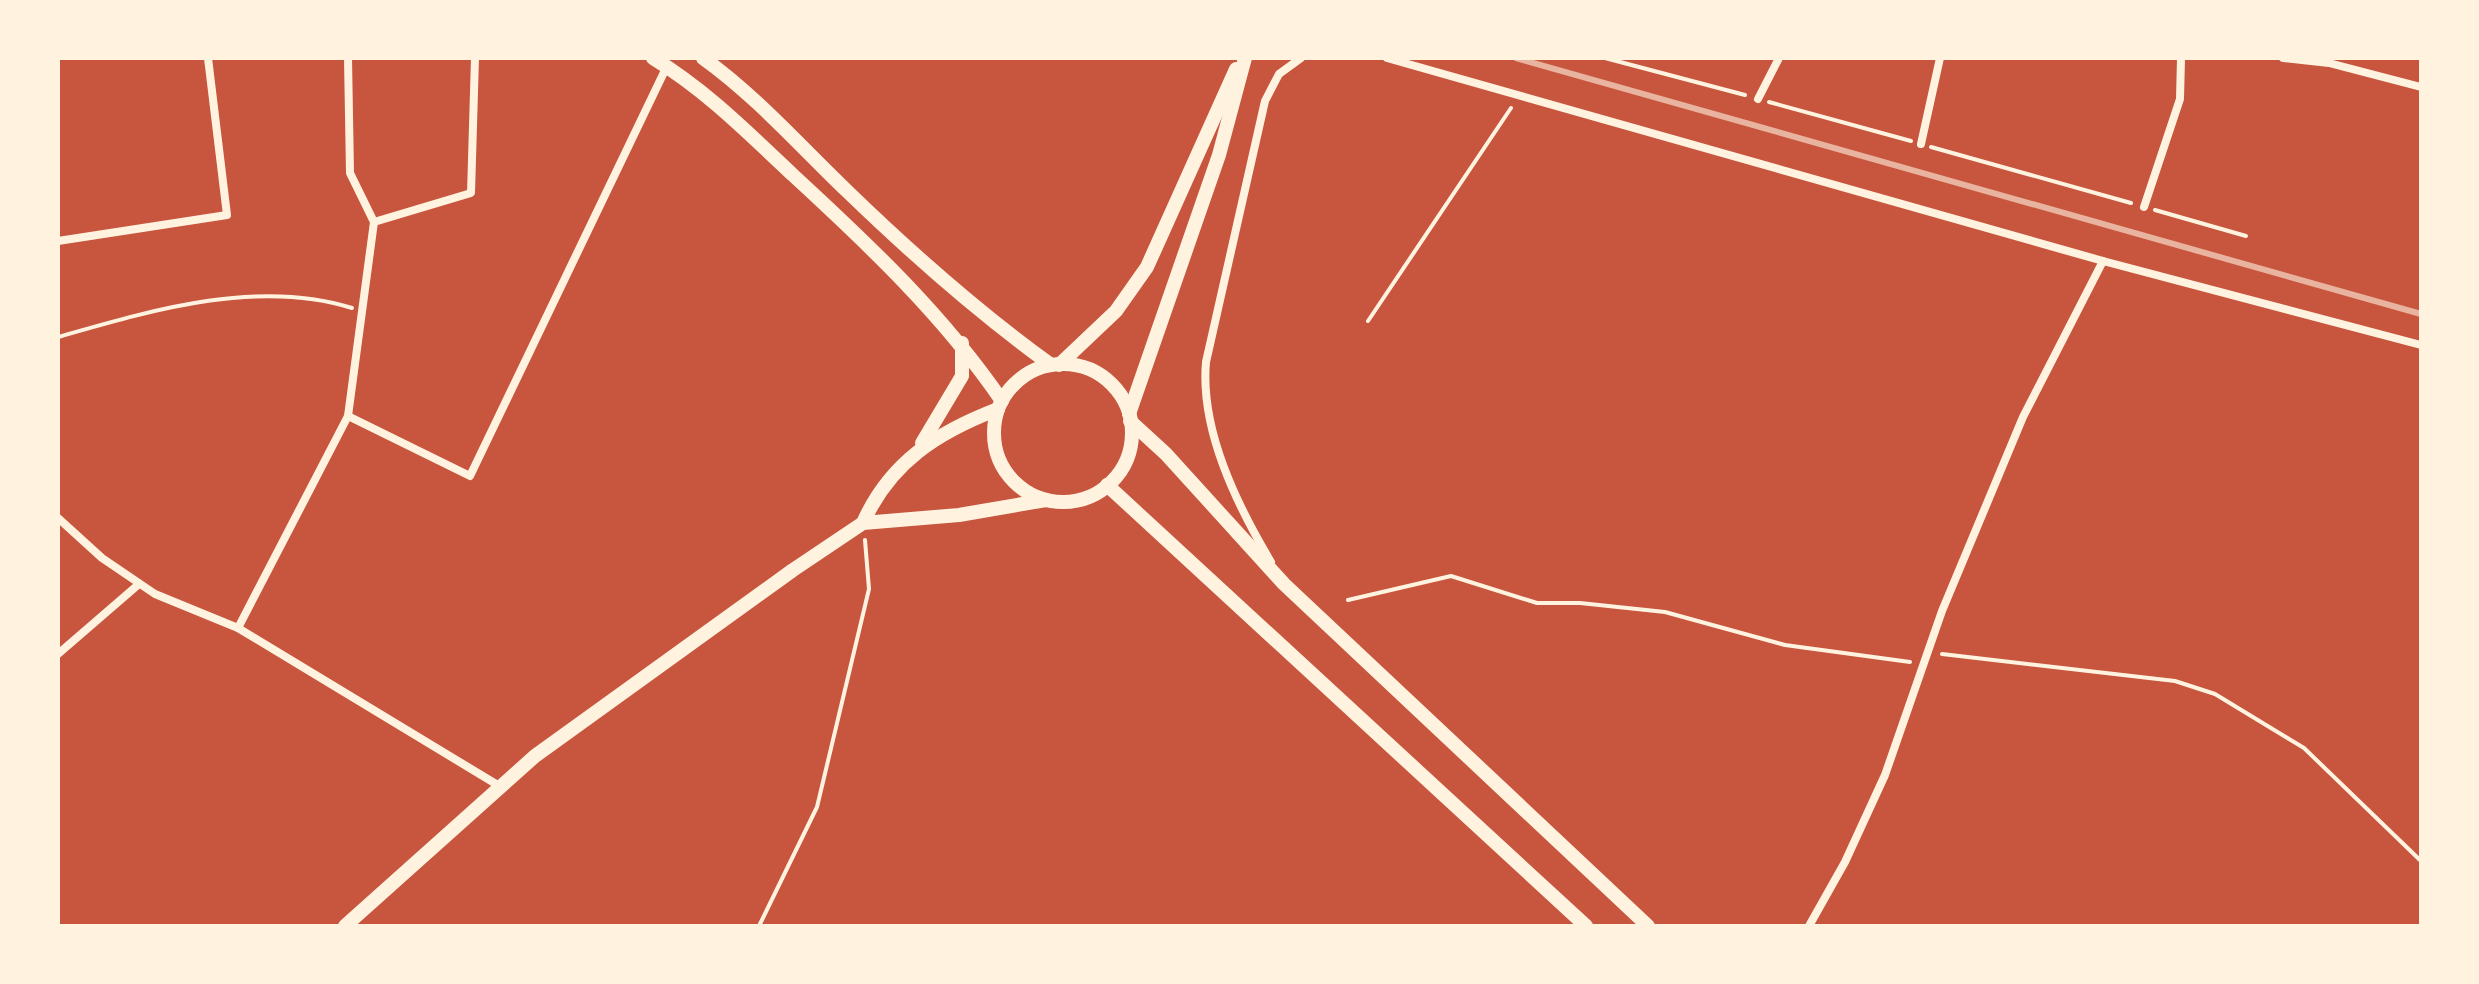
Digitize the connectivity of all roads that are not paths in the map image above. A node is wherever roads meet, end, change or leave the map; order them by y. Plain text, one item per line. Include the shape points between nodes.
1 (208, 58) edge
2 (348, 58) edge
3 (475, 58) edge
4 (653, 58) edge
5 (703, 58) edge
6 (1243, 58) edge
7 (1301, 58) edge
8 (1387, 58) edge
9 (1779, 58) edge
10 (1940, 58) edge
11 (2181, 58) edge
12 (2283, 58) edge
13 (667, 66) junction
14 (2421, 87) edge
15 (1758, 99) dead end
16 (1921, 144) dead end
17 (2144, 207) dead end
18 (374, 222) junction
19 (58, 241) edge
20 (2103, 261) junction
21 (962, 343) junction
22 (2421, 345) edge
23 (1055, 365) junction
24 (1000, 405) junction
25 (348, 416) junction
26 (1130, 418) junction
27 (918, 450) junction
28 (1107, 485) junction
29 (1046, 500) junction
30 (58, 518) edge
31 (863, 523) junction
32 (139, 584) junction
33 (1284, 584) junction
34 (238, 628) junction
35 (58, 654) edge
36 (501, 787) junction
37 (345, 926) edge
38 (1586, 926) edge
39 (1648, 926) edge
40 (1809, 926) edge

1 - 19 street via 227,215
2 - 18 street via 350,173
3 - 18 street via 471,193
4 - 13 street
5 - 23 street via 733,80 880,223 1007,333
6 - 23 street via 1147,267 1116,311
6 - 26 street via 1219,155
7 - 33 street via 1279,74 1265,101 1204,385 1237,495
8 - 20 street
9 - 15 street
10 - 16 street
11 - 17 street via 2180,99
12 - 14 street via 2329,63
13 - 21 street via 757,139
13 - 25 street via 470,476
18 - 25 street
20 - 22 street
20 - 40 street via 2023,417 1956,575 1885,775
21 - 24 street
21 - 27 street via 962,376
23 - 24 street via 1025,376
23 - 26 street via 1080,366 1105,379 1124,401
24 - 27 street
24 - 29 street via 994,438 1002,465 1021,487
25 - 34 street
26 - 28 street via 1128,457
26 - 33 street
27 - 31 street via 891,476
28 - 29 street via 1075,501
28 - 38 street
29 - 31 street via 959,515
30 - 32 street
31 - 36 street via 548,747
32 - 34 street
32 - 35 street
33 - 39 street
34 - 36 street
36 - 37 street

